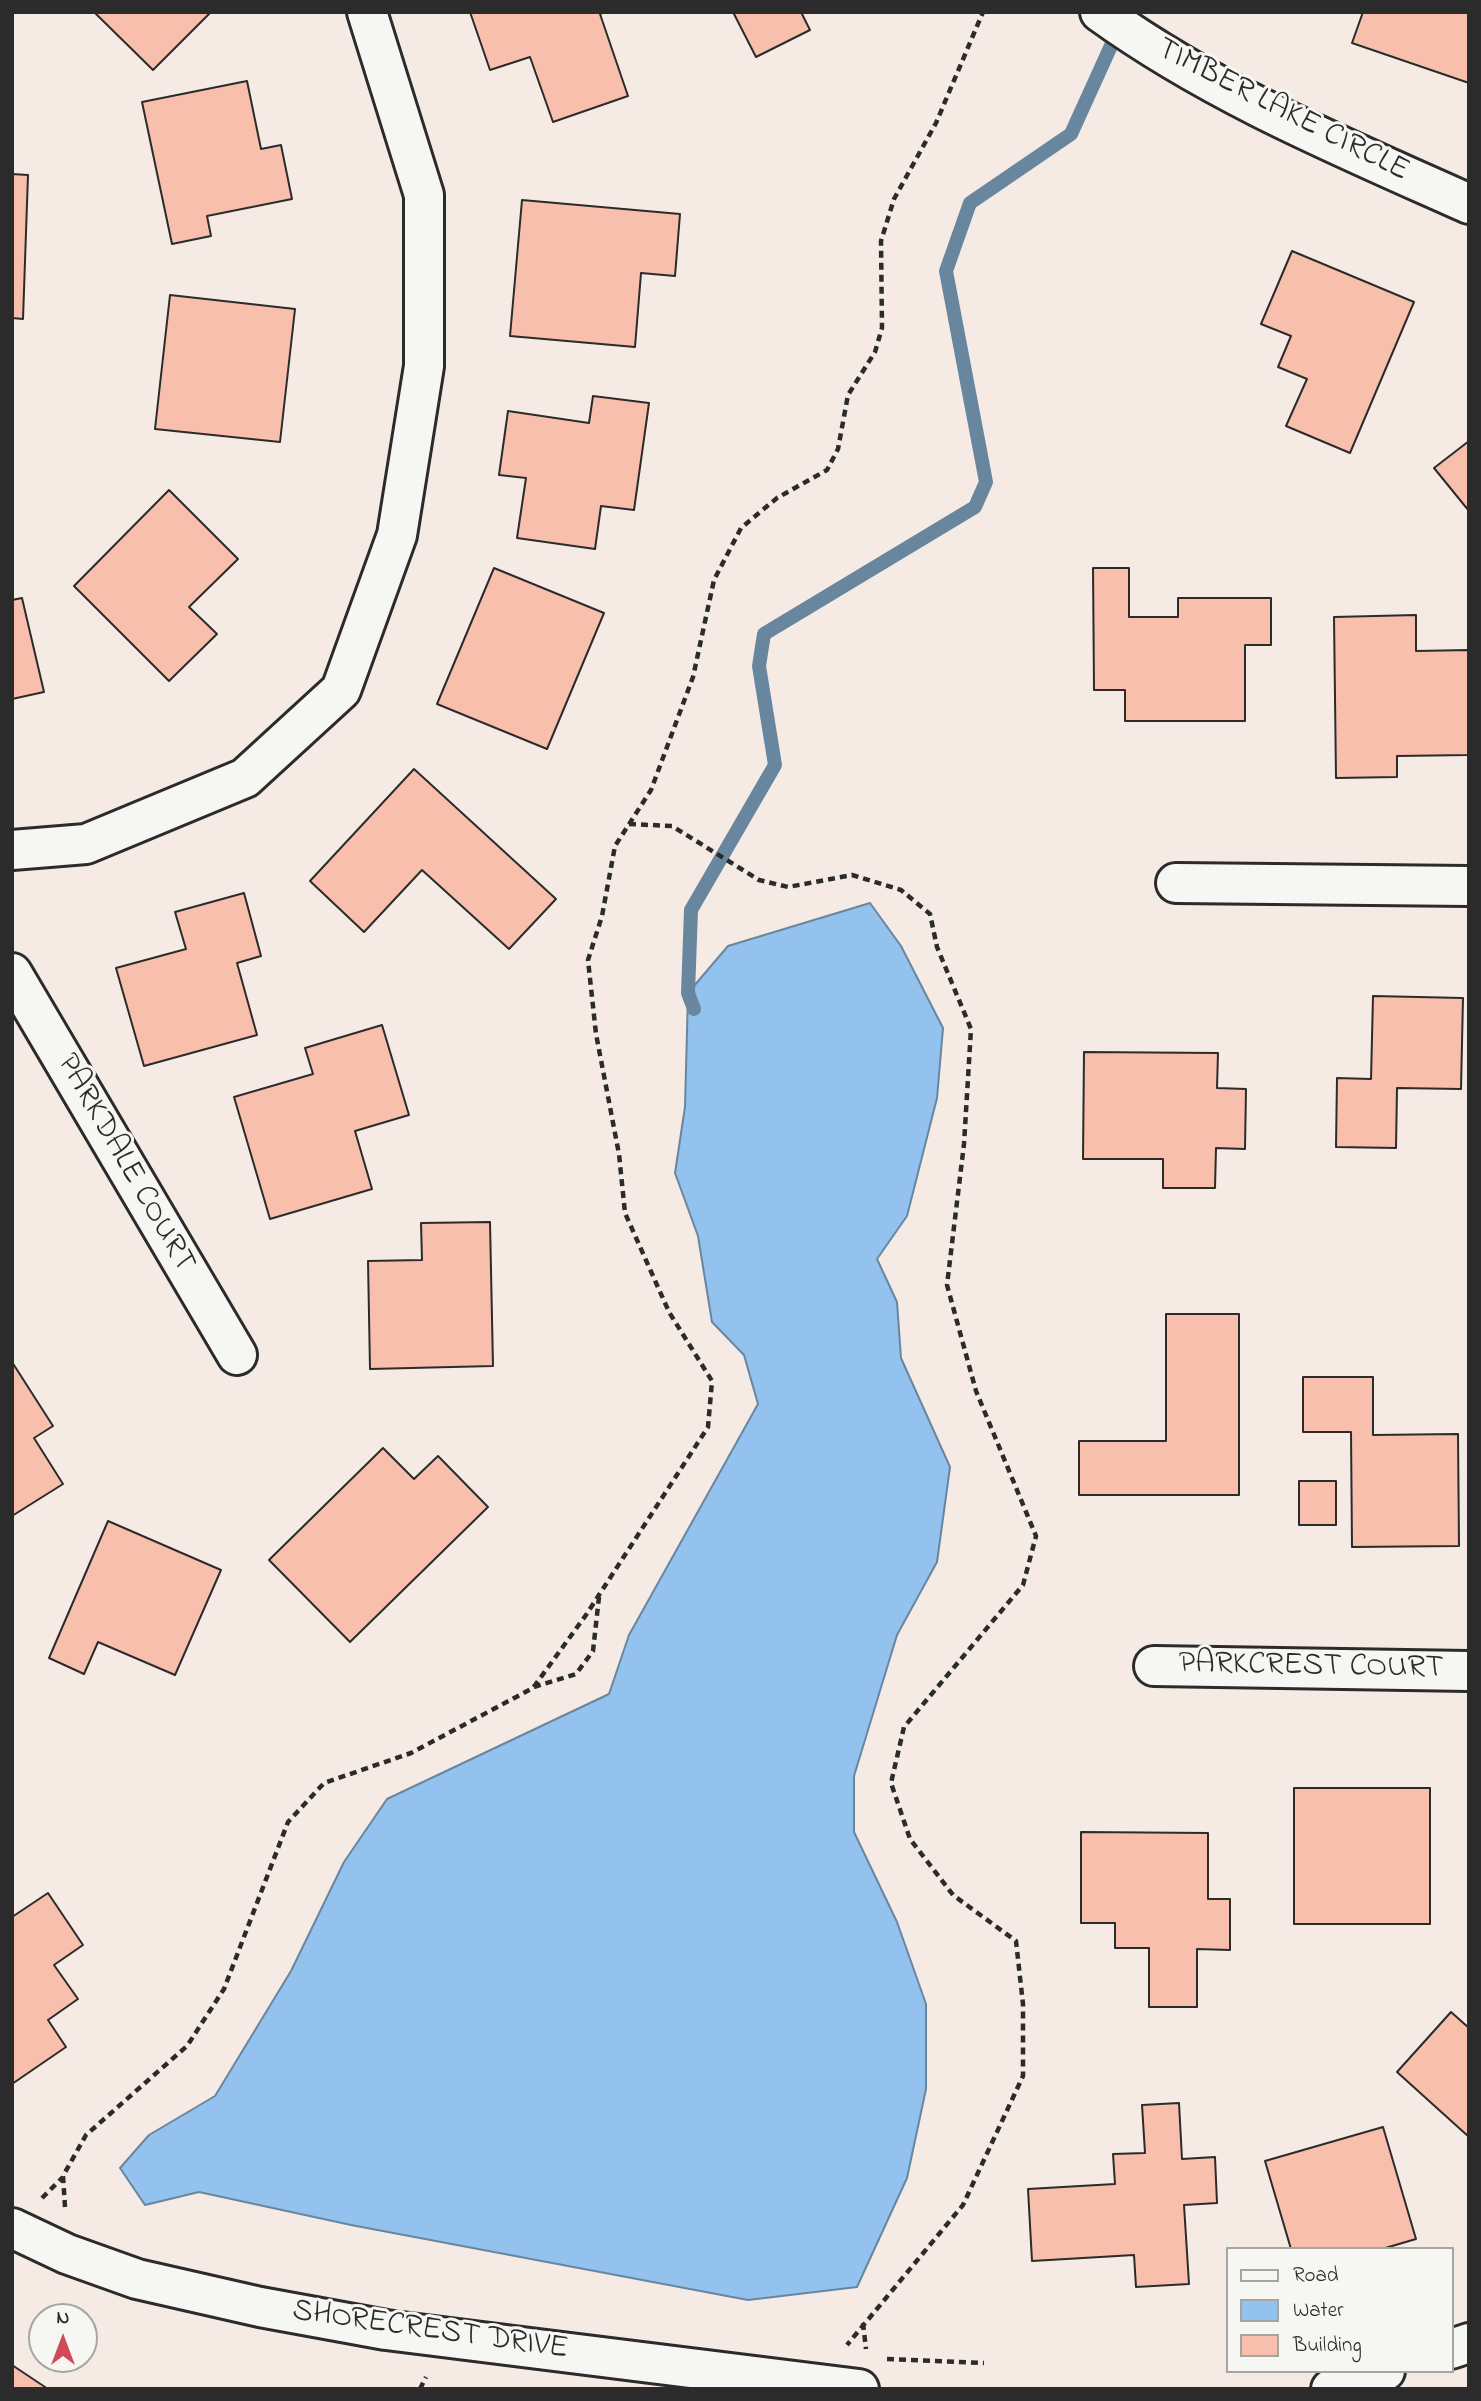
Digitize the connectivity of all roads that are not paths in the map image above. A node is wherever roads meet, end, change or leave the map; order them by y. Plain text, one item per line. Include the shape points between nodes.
1 (367, 12) edge
2 (1100, 12) edge
3 (1469, 204) edge
4 (12, 850) edge
5 (1176, 883) dead end
6 (1469, 886) edge
7 (12, 973) edge
8 (237, 1355) dead end
9 (1154, 1666) dead end
10 (1469, 1671) edge
11 (12, 2228) edge
12 (1379, 2373) edge
13 (747, 2381) edge
14 (859, 2389) edge
15 (1331, 2389) edge

1 - 4 street via 424,195 424,366 397,535 341,690 245,778 86,844
2 - 3 street, TIMBER LAKE CIRCLE via 1142,42 1283,121
5 - 6 street
7 - 8 street, PARKDALE COURT
9 - 10 street, PARKCREST COURT
11 - 13 street, SHORECREST DRIVE via 137,2279 260,2307
12 - 15 street
13 - 14 street, SHORECREST DRIVE via 820,2382

